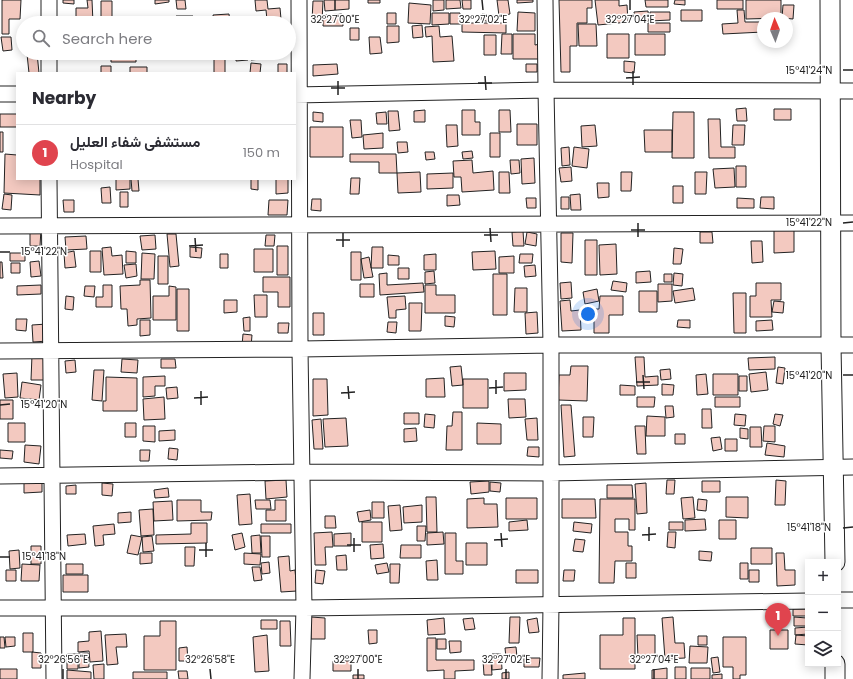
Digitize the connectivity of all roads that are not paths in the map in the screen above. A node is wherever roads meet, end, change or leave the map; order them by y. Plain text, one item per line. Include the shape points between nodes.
1 (49, 0) edge
2 (299, 0) edge
3 (545, 0) edge
4 (830, 0) edge
5 (49, 16) edge
6 (49, 60) edge
7 (49, 72) edge
8 (546, 90) junction
9 (830, 91) junction
10 (853, 91) edge
11 (0, 94) edge
12 (16, 94) edge
13 (297, 95) edge
14 (49, 180) edge
15 (549, 223) junction
16 (831, 223) junction
17 (853, 223) edge
18 (300, 224) junction
19 (0, 226) edge
20 (49, 226) junction
21 (551, 344) junction
22 (831, 345) junction
23 (853, 345) edge
24 (300, 349) junction
25 (0, 351) edge
26 (52, 351) junction
27 (833, 467) junction
28 (853, 467) edge
29 (302, 472) junction
30 (550, 473) junction
31 (0, 476) edge
32 (52, 476) junction
33 (835, 559) edge
34 (841, 600) edge
35 (853, 600) edge
36 (805, 601) edge
37 (552, 604) junction
38 (0, 608) edge
39 (304, 608) junction
40 (54, 609) junction
41 (835, 667) edge
42 (54, 679) edge
43 (302, 679) edge
44 (550, 679) edge
45 (835, 679) edge

1 - 5 street
2 - 13 street
3 - 8 street
4 - 9 street
6 - 7 street
8 - 9 street
8 - 13 street
8 - 15 street
9 - 10 street
9 - 16 street
11 - 12 street
13 - 18 street
14 - 20 street
15 - 16 street
15 - 18 street
15 - 21 street
16 - 17 street
16 - 22 street
18 - 20 street
18 - 24 street
19 - 20 street
20 - 26 street
21 - 22 street
21 - 24 street
21 - 30 street
22 - 23 street
22 - 27 street
24 - 26 street
24 - 29 street
25 - 26 street
26 - 32 street
27 - 28 street
27 - 30 street
27 - 33 street
29 - 30 street
29 - 32 street
29 - 39 street
30 - 37 street
31 - 32 street
32 - 40 street
34 - 35 street
36 - 37 street
37 - 39 street
37 - 44 street
38 - 40 street
39 - 40 street
39 - 43 street
40 - 42 street
41 - 45 street

